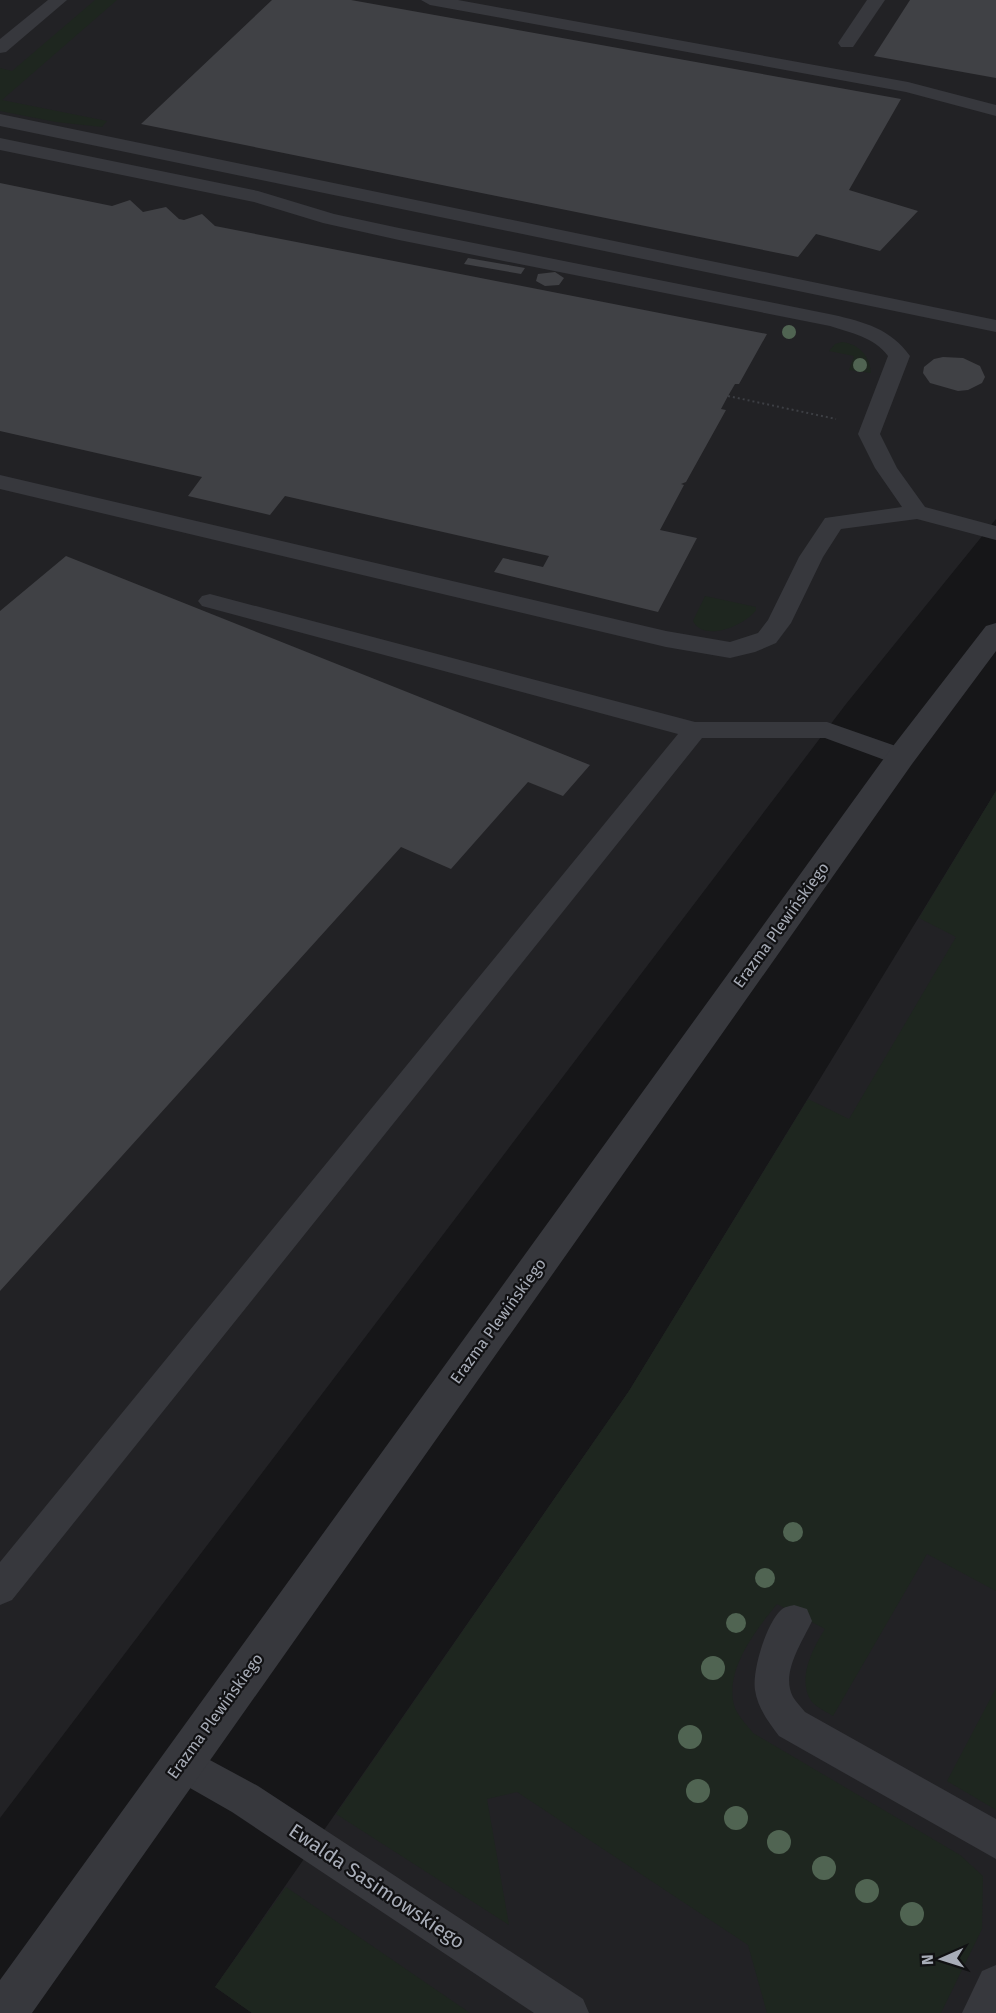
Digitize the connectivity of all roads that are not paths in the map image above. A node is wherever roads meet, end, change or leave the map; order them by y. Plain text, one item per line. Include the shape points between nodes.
1 (57, 0) edge
2 (430, 0) edge
3 (876, 0) edge
4 (847, 43) dead end
5 (0, 48) edge
6 (996, 111) edge
7 (0, 120) edge
8 (0, 144) edge
9 (996, 326) edge
10 (0, 482) edge
11 (917, 512) junction
12 (996, 533) edge
13 (210, 601) dead end
14 (996, 632) edge
15 (695, 730) junction
16 (901, 757) junction
17 (0, 1589) edge
18 (794, 1622) dead end
19 (182, 1763) junction
20 (996, 1840) edge
21 (996, 1985) edge
22 (9, 1991) edge
23 (569, 2013) edge
24 (982, 2013) edge

1 - 5 lane
2 - 6 lane via 908,87
3 - 4 lane
7 - 9 lane
8 - 11 lane via 247,195 399,234 834,321 880,335 899,356 869,434 886,468
10 - 11 lane via 666,639 730,650 766,638 779,623 811,557 833,523
11 - 12 lane
13 - 15 lane
14 - 16 street, Erazma Plewińskiego
15 - 16 lane via 826,730
15 - 17 lane
16 - 19 street, Erazma Plewińskiego
18 - 20 lane via 780,1642 774,1673 776,1701 792,1724
19 - 22 street, Erazma Plewińskiego
19 - 23 lane, Ewalda Sasimowskiego via 245,1798
21 - 24 lane

